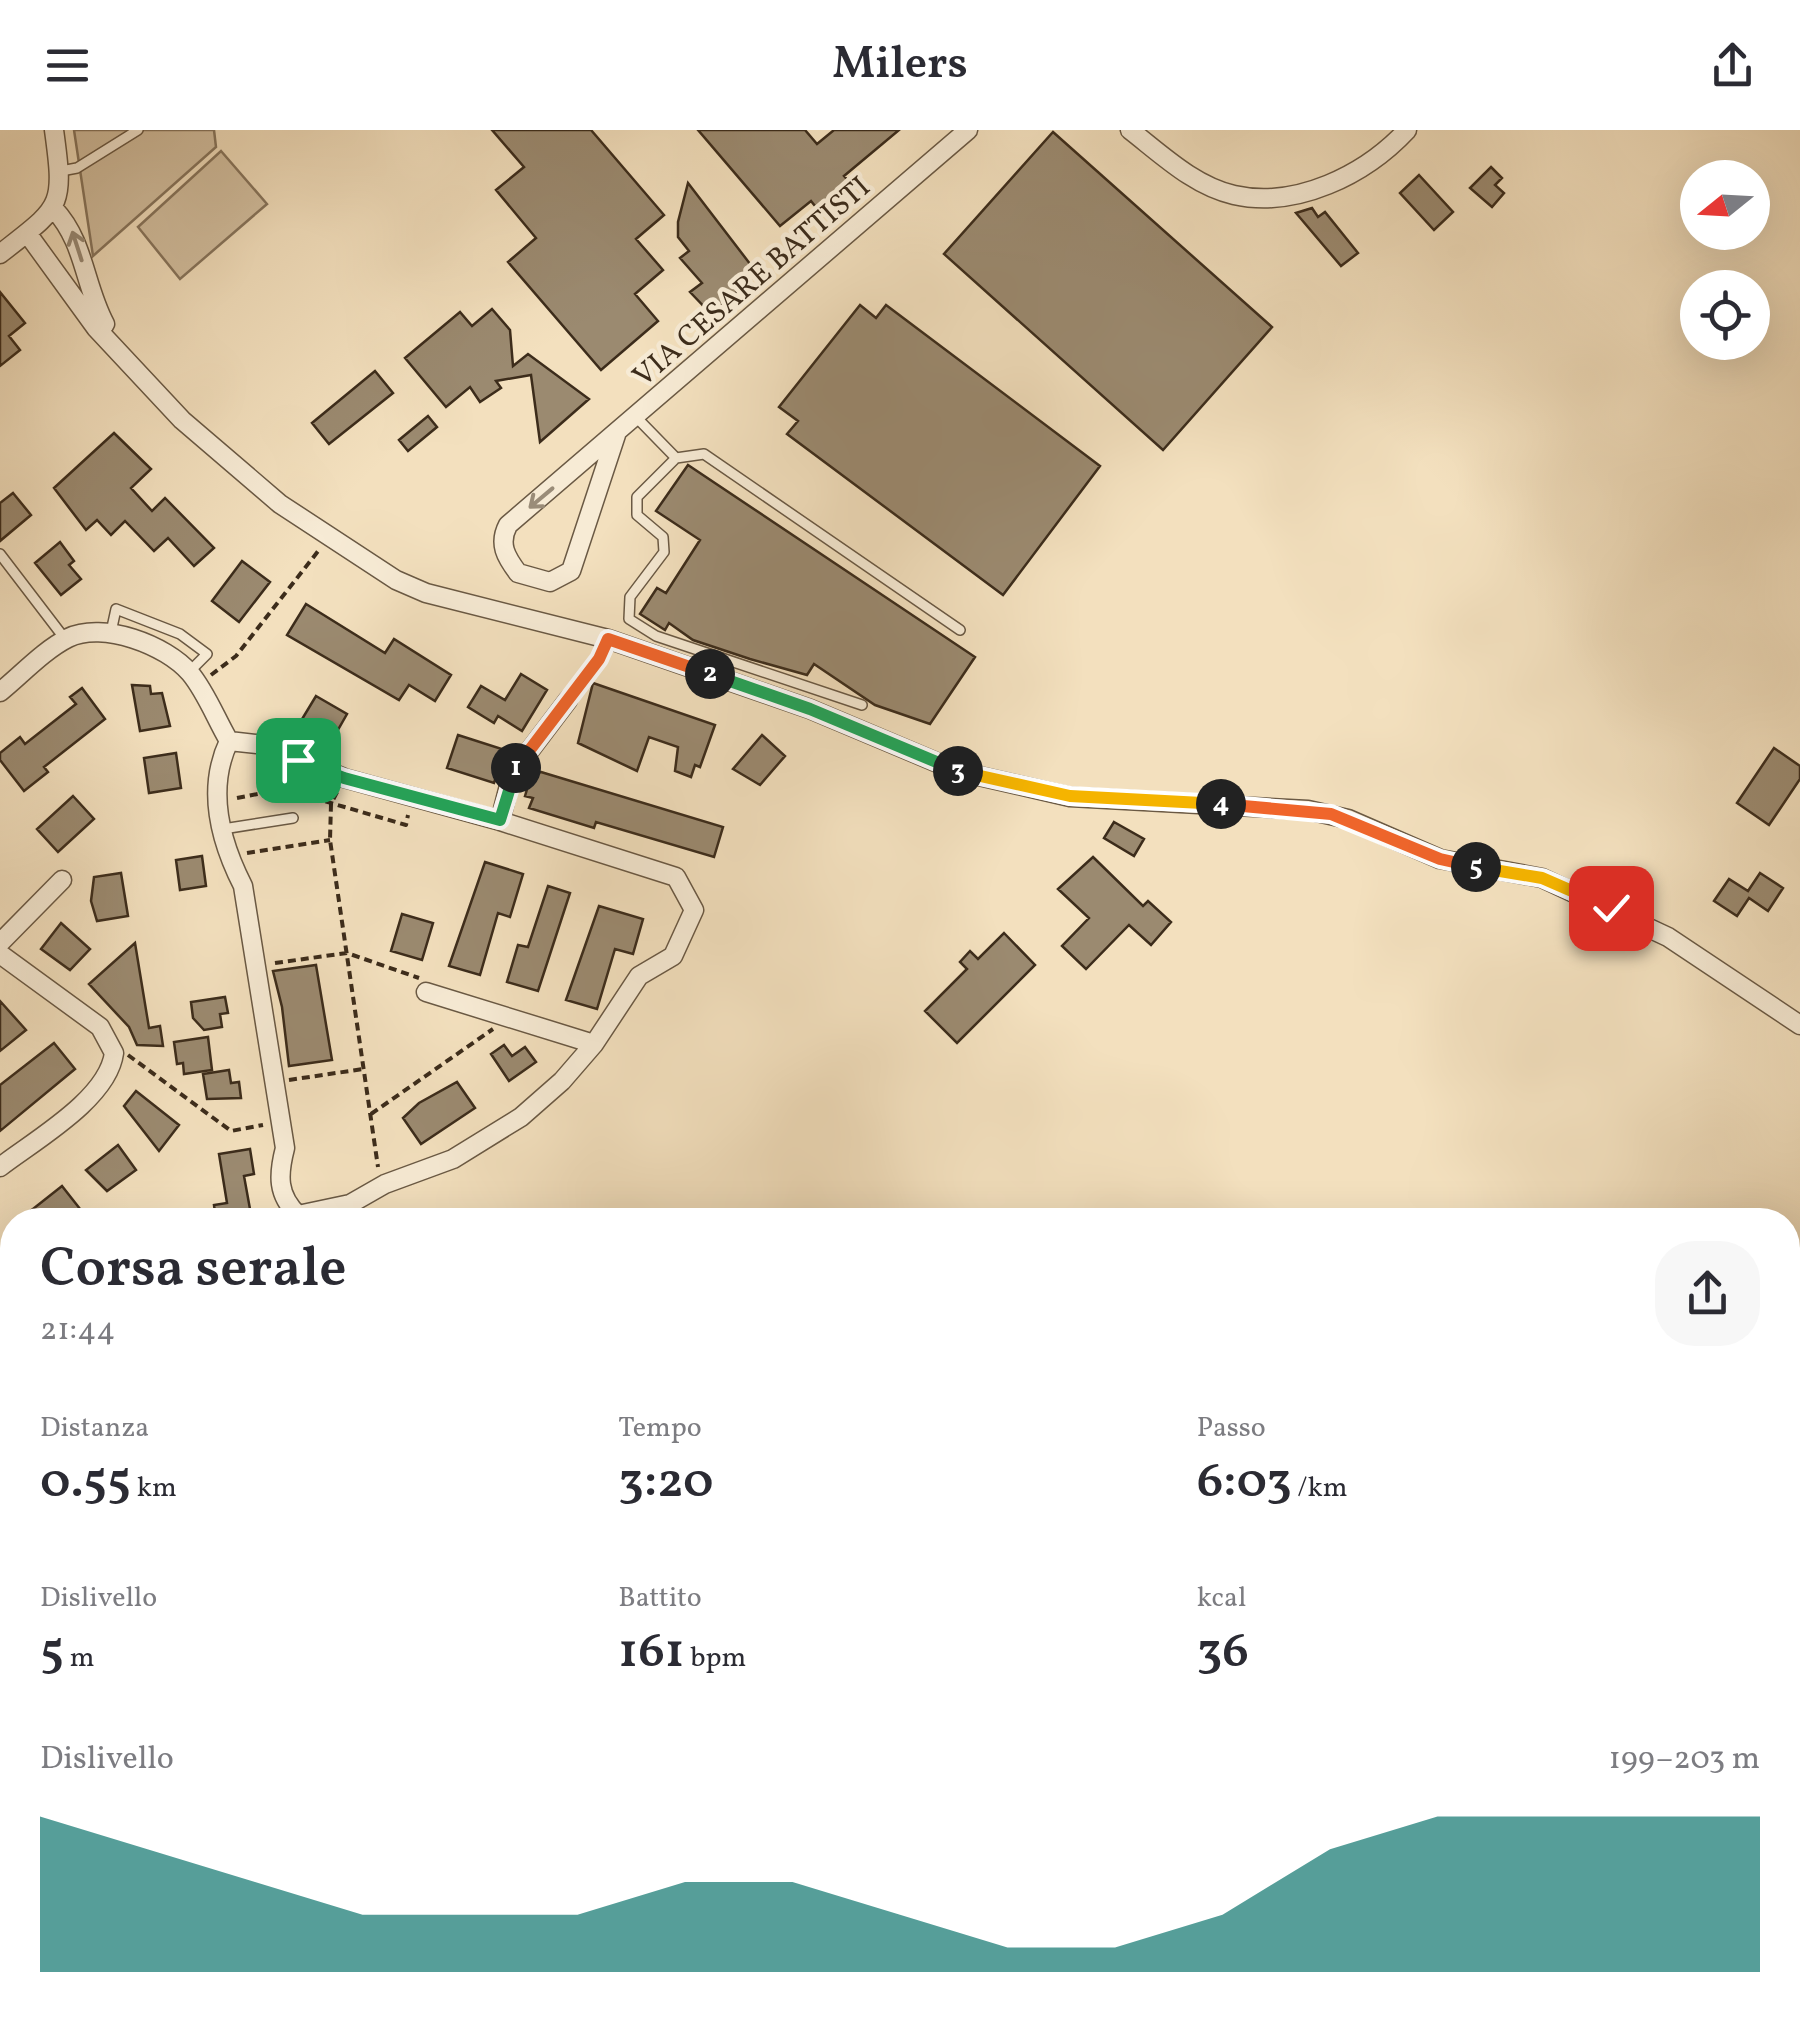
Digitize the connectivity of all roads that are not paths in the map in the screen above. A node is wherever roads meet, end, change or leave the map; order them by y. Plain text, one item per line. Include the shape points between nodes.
1 (54, 130) edge
2 (138, 130) edge
3 (968, 130) edge
4 (1130, 130) edge
5 (1407, 130) edge
6 (61, 171) junction
7 (54, 209) junction
8 (27, 233) junction
9 (0, 254) edge
10 (118, 352) junction
11 (636, 417) junction
12 (616, 435) junction
13 (676, 458) junction
14 (0, 554) edge
15 (960, 630) dead end
16 (111, 634) junction
17 (65, 639) junction
18 (198, 675) junction
19 (0, 692) edge
20 (568, 700) road end
21 (862, 705) dead end
22 (229, 741) junction
23 (293, 818) dead end
24 (500, 820) junction
25 (223, 829) junction
26 (62, 880) dead end
27 (0, 943) edge
28 (0, 954) edge
29 (426, 992) road end
30 (1800, 1025) edge
31 (594, 1044) junction
32 (0, 1167) edge
33 (291, 1208) edge
34 (331, 1208) edge

1 - 6 street
2 - 6 lane
3 - 11 street, VIA CESARE BATTISTI
4 - 5 street via 1195,179 1232,195 1266,198 1336,181 1369,164
6 - 7 street
7 - 8 street
10 -> 7 street via 94,304 74,232
8 - 9 street
8 - 10 street
10 - 30 street via 182,420 328,539 396,580 608,639 810,709 972,775 1070,796 1308,810 1348,819 1440,859 1542,878 1668,937
11 - 12 street, VIA CESARE BATTISTI
11 - 13 lane
12 -> 12 street, VIA CESARE BATTISTI via 508,525 504,549 518,573 550,582 572,571
13 - 15 lane via 704,454
13 - 21 lane via 638,497 637,515 663,537 664,552 630,597 629,619 656,636
14 - 17 lane
16 - 17 street
16 - 18 street via 160,651
16 - 18 lane via 116,609 167,627 208,654
17 - 19 street
18 - 22 street
20 - 24 street via 512,774
22 - 24 street via 265,745 344,778
22 - 25 street via 217,802
23 - 25 lane
24 - 31 street via 676,877 694,910 673,956 639,976
25 - 33 street via 243,886 285,1148 278,1172
26 - 27 street
28 - 32 street via 100,1026 114,1053 96,1092
29 - 31 street
31 - 34 street via 521,1117 453,1160

